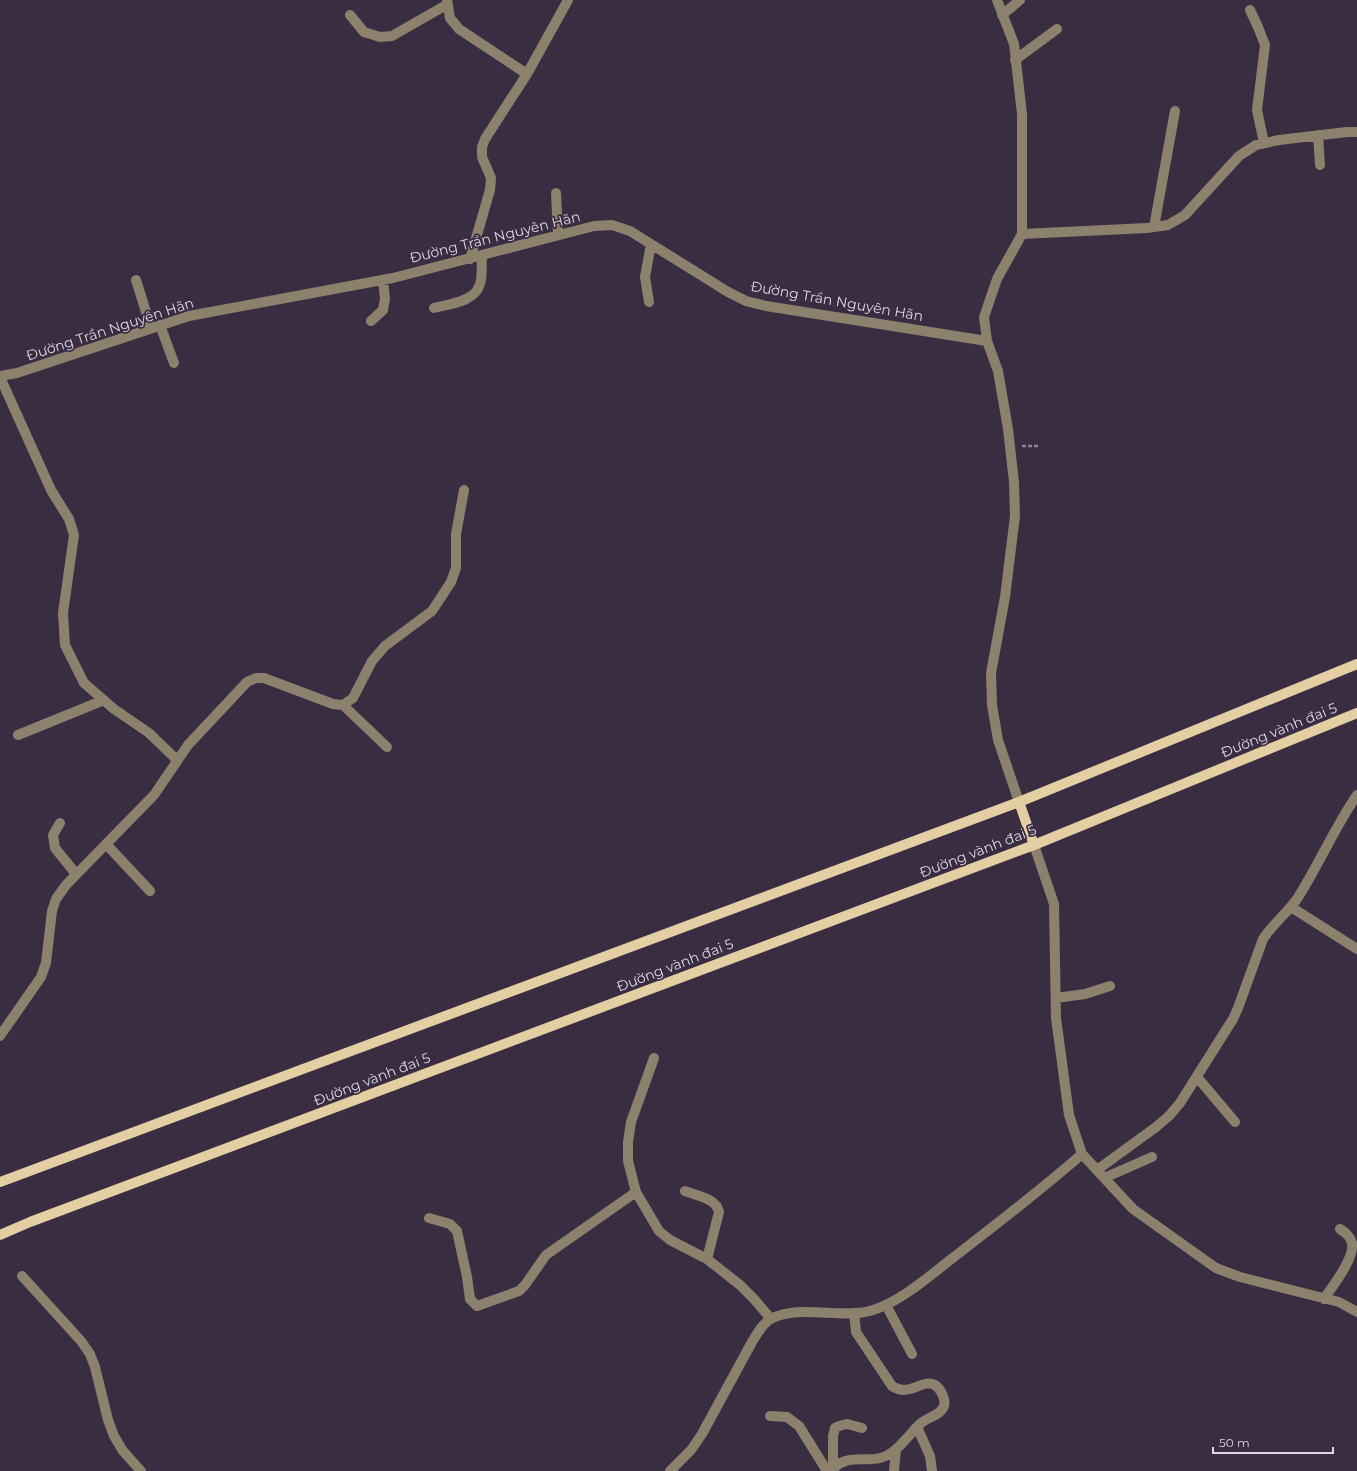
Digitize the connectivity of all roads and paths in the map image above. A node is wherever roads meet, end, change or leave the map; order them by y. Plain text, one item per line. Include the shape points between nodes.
1 (568, 0) edge
2 (996, 0) edge
3 (1020, 0) edge
4 (447, 2) edge
5 (1250, 10) dead end
6 (350, 15) dead end
7 (1002, 15) junction
8 (1057, 29) dead end
9 (1015, 60) junction
10 (527, 74) junction
11 (1175, 111) dead end
12 (1357, 132) edge
13 (1318, 135) junction
14 (1264, 143) junction
15 (1320, 165) dead end
16 (556, 193) dead end
17 (1154, 227) junction
18 (1022, 234) junction
19 (558, 235) junction
20 (650, 244) junction
21 (482, 256) junction
22 (470, 259) junction
23 (136, 280) dead end
24 (383, 280) junction
25 (649, 302) dead end
26 (434, 308) dead end
27 (371, 321) dead end
28 (155, 326) junction
29 (987, 341) junction
30 (174, 363) dead end
31 (0, 376) edge
32 (464, 490) dead end
33 (1357, 664) edge
34 (104, 700) junction
35 (343, 705) junction
36 (1357, 713) edge
37 (18, 736) dead end
38 (387, 747) dead end
39 (178, 760) junction
40 (1357, 795) edge
41 (1019, 802) junction
42 (60, 823) dead end
43 (106, 844) junction
44 (1034, 845) junction
45 (76, 874) junction
46 (150, 892) dead end
47 (1291, 907) junction
48 (1357, 950) edge
49 (1110, 986) dead end
50 (1056, 998) junction
51 (0, 1036) edge
52 (654, 1058) dead end
53 (1197, 1076) junction
54 (1235, 1122) dead end
55 (1082, 1154) junction
56 (1152, 1157) dead end
57 (1097, 1170) junction
58 (1104, 1178) junction
59 (0, 1182) edge
60 (685, 1191) dead end
61 (636, 1192) junction
62 (428, 1218) dead end
63 (1340, 1229) dead end
64 (0, 1235) edge
65 (707, 1259) junction
66 (22, 1276) dead end
67 (1324, 1298) junction
68 (886, 1305) junction
69 (1357, 1312) edge
70 (854, 1313) junction
71 (771, 1319) junction
72 (912, 1354) dead end
73 (770, 1416) dead end
74 (917, 1427) junction
75 (862, 1428) dead end
76 (896, 1449) junction
77 (141, 1471) edge
78 (670, 1471) edge
79 (831, 1471) edge
80 (894, 1471) edge
81 (932, 1471) edge

1 - 10 street
2 - 7 street
3 - 7 street
4 - 6 street via 392,36 380,37 364,32
4 - 10 street via 450,18 459,29
5 - 14 street via 1265,45 1257,110
7 - 9 street via 1014,44
8 - 9 street
9 - 18 street via 1022,114
10 - 22 street via 482,147 482,157 491,178 490,190
11 - 17 street
12 - 13 street
13 - 14 street
13 - 15 street
14 - 17 street via 1256,145 1240,156 1185,215 1168,225
16 - 19 street
17 - 18 street
18 - 29 street via 997,279 984,317
19 - 20 street, Đường Trần Nguyên Hãn via 594,226 612,226 630,231
19 - 21 street, Đường Trần Nguyên Hãn
20 - 25 street via 645,277
20 - 29 street, Đường Trần Nguyên Hãn via 728,292 766,306
21 - 22 street, Đường Trần Nguyên Hãn
21 - 26 street via 480,285 474,294 463,300
22 - 24 street, Đường Trần Nguyên Hãn
23 - 28 street
24 - 27 street via 385,299 382,310
24 - 28 street, Đường Trần Nguyên Hãn via 189,316
28 - 30 street
28 - 31 street, Đường Trần Nguyên Hãn via 18,373
29 - 41 street via 998,371 1008,428 1015,516 1008,581 991,672 992,705 998,740
31 - 34 street via 74,535 63,613 65,646 84,683
32 - 35 street via 456,534 456,568 451,582 432,611 378,652 353,698
33 - 41 main road
34 - 37 street
34 - 39 street via 149,733
35 - 38 street
35 - 39 street via 333,704 264,678 256,678 247,682 188,745
36 - 44 main road, Đường vành đai 5
39 - 43 street via 154,795
40 - 47 street
41 - 44 main road
41 - 59 main road
42 - 45 street via 53,835 55,848
43 - 45 street
43 - 46 street
44 - 50 street via 1054,904
44 - 64 main road, Đường vành đai 5
45 - 51 street via 56,899 52,911 46,963 41,977
47 - 48 street
47 - 53 street via 1269,929 1263,939 1233,1019
49 - 50 street via 1084,994
50 - 55 street via 1056,1018 1068,1115
52 - 61 street via 632,1122 628,1142 628,1161
53 - 54 street
53 - 57 street via 1169,1116
55 - 57 street
55 - 68 street via 1041,1190 913,1288
56 - 58 street
57 - 58 street
58 - 67 street via 1133,1209 1216,1268 1240,1277
60 - 65 street via 711,1200 718,1208
61 - 62 street via 546,1255 519,1291 477,1306 470,1299 457,1231 450,1224
61 - 65 street via 659,1231 670,1240
63 - 67 street via 1348,1234 1352,1244 1346,1265
65 - 71 street via 740,1285
66 - 77 street via 90,1354 114,1436 123,1451
67 - 69 street via 1339,1302
68 - 70 street
68 - 72 street
70 - 71 street via 790,1313
70 - 74 street via 856,1332 892,1386 898,1390 907,1390 934,1384 939,1389 944,1399 942,1411
71 - 78 street via 760,1328 695,1444
73 - 79 street via 787,1417 799,1426
74 - 76 street
74 - 81 street via 930,1456
75 - 79 street via 847,1424 835,1428
76 - 79 street via 880,1458 841,1462
76 - 80 street

